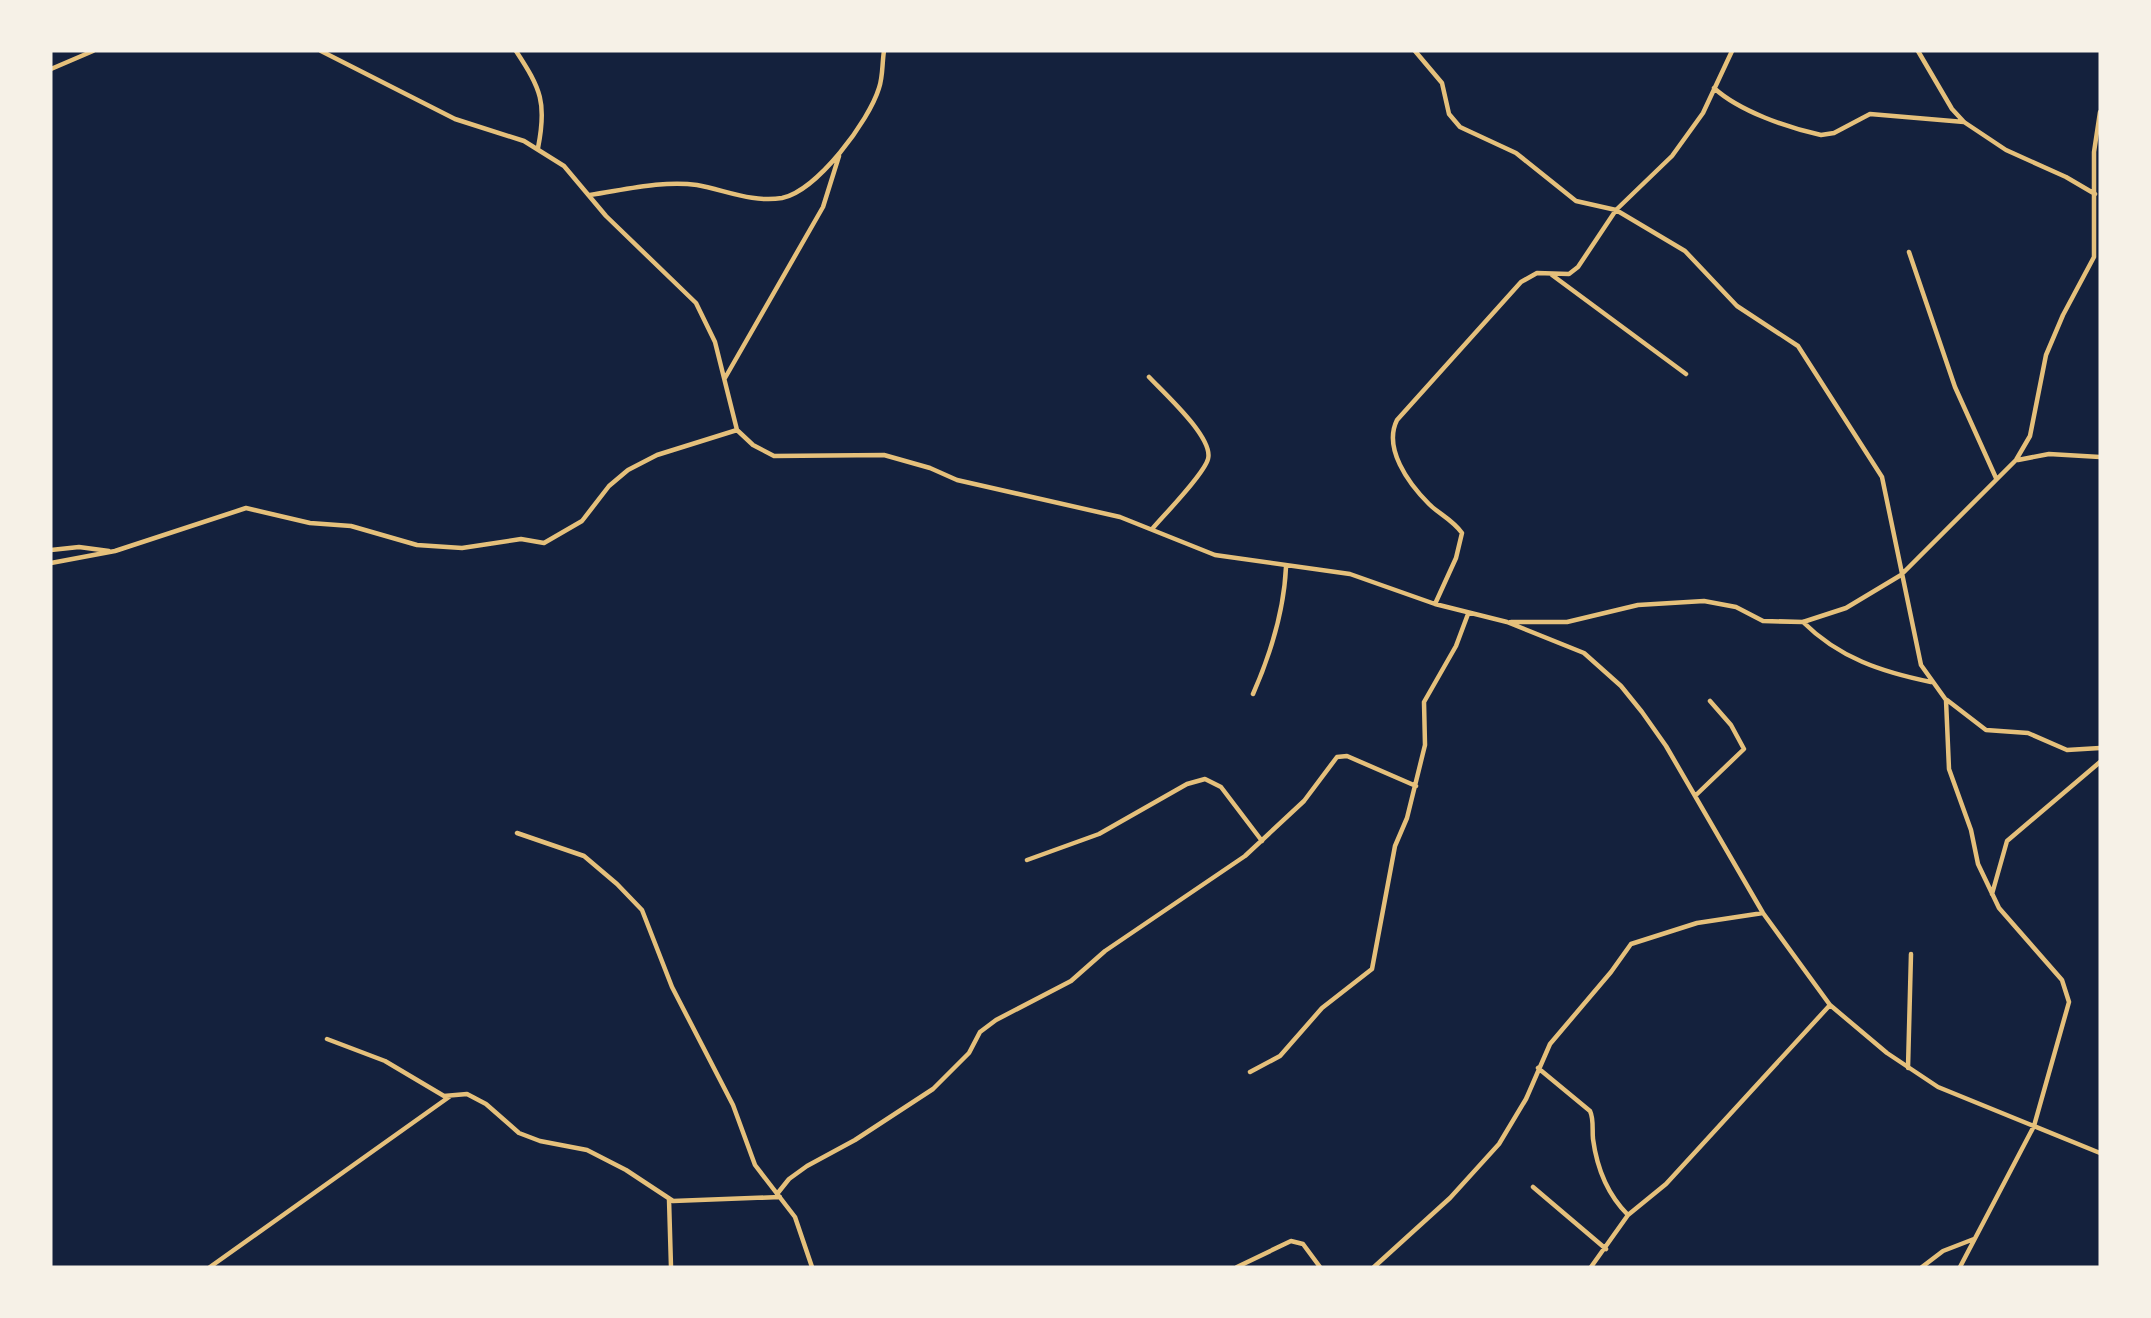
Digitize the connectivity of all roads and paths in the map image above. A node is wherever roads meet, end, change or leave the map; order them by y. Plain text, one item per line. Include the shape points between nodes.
1 (93, 51) edge
2 (321, 51) edge
3 (516, 51) edge
4 (884, 51) edge
5 (1415, 51) edge
6 (1732, 51) edge
7 (1918, 51) edge
8 (51, 69) edge
9 (1714, 88) junction
10 (2100, 112) edge
11 (1964, 122) junction
12 (538, 149) junction
13 (840, 153) junction
14 (2095, 194) junction
15 (590, 195) junction
16 (1616, 210) junction
17 (1909, 252) dead end
18 (1551, 274) junction
19 (1686, 374) dead end
20 (1149, 377) dead end
21 (725, 379) junction
22 (737, 430) junction
23 (2100, 457) edge
24 (2016, 460) junction
25 (1996, 478) junction
26 (1153, 528) junction
27 (51, 550) edge
28 (115, 551) junction
29 (51, 563) edge
30 (1286, 567) junction
31 (1901, 575) junction
32 (1435, 604) junction
33 (1468, 614) junction
34 (1507, 622) junction
35 (1804, 622) junction
36 (1931, 682) junction
37 (1254, 694) dead end
38 (1946, 699) junction
39 (1710, 702) dead end
40 (2100, 748) edge
41 (2100, 762) edge
42 (1416, 786) junction
43 (1695, 796) junction
44 (517, 833) dead end
45 (1262, 841) junction
46 (1027, 860) dead end
47 (1992, 895) junction
48 (1763, 913) junction
49 (1911, 954) dead end
50 (1830, 1005) junction
51 (327, 1039) dead end
52 (1538, 1068) junction
53 (1908, 1069) junction
54 (1250, 1072) dead end
55 (449, 1096) junction
56 (2034, 1126) junction
57 (2100, 1153) edge
58 (1534, 1187) dead end
59 (779, 1196) junction
60 (669, 1199) junction
61 (1628, 1216) junction
62 (1975, 1238) junction
63 (1606, 1249) junction
64 (210, 1267) edge
65 (671, 1267) edge
66 (812, 1267) edge
67 (1237, 1267) edge
68 (1320, 1267) edge
69 (1374, 1267) edge
70 (1591, 1267) edge
71 (1923, 1267) edge
72 (1960, 1267) edge

1 - 8 street
2 - 12 street via 455,119
3 - 12 street via 537,82 544,106
4 - 13 street via 878,91
5 - 16 street via 1442,83 1449,114 1460,127 1516,153 1576,201
6 - 9 street
7 - 11 street
9 - 11 street via 1743,108 1821,135 1870,114
9 - 16 street via 1703,113 1672,156
10 - 14 street via 2094,143
11 - 14 street via 2006,150
12 - 15 street via 565,166
13 - 15 street via 804,189 778,198 687,185
13 - 21 street via 823,207
14 - 24 street via 2094,257 2050,343 2030,436
15 - 21 street via 696,303 715,342
16 - 18 street via 1573,272
16 - 31 street via 1685,251 1737,306 1800,348 1882,477
17 - 25 street via 1955,387
18 - 19 street
18 - 32 street via 1533,274 1505,296 1393,429 1392,444 1402,465 1430,505 1462,533
20 - 26 street via 1203,437 1209,453 1203,469
21 - 22 street
22 - 26 street via 774,456 884,455 957,480
22 - 28 street via 657,455 628,470 582,521 544,543 521,539 462,548 418,545 351,526 310,523 246,508
23 - 24 street via 2049,454
24 - 25 street
25 - 31 street
26 - 30 street via 1215,555
27 - 28 street
28 - 29 street
30 - 32 street via 1350,574
30 - 37 street via 1285,595
31 - 35 street via 1846,608
31 - 36 street via 1921,665
32 - 33 street
33 - 34 street
33 - 42 street via 1456,646 1424,702 1426,741
34 - 35 street via 1567,622 1638,605 1704,601 1737,607 1763,621
34 - 43 street via 1584,653 1602,668 1642,712
35 - 36 street via 1852,658
36 - 38 street
38 - 40 street via 1986,730 2028,733 2067,750
38 - 47 street via 1949,769
39 - 43 street via 1731,725 1744,749
41 - 47 street via 2007,841
42 - 45 street via 1347,756 1339,757 1304,801
42 - 54 street via 1395,846 1372,969 1322,1009 1280,1056
43 - 48 street
44 - 59 street via 584,856 642,910 672,987 733,1105 755,1165
45 - 46 street via 1221,787 1206,779 1187,784 1099,834
45 - 59 street via 1105,951 1071,981 996,1020 980,1032 969,1054 933,1089 807,1166 789,1179
47 - 56 street via 2024,939 2054,969 2068,993 2067,1013
48 - 50 street
48 - 52 street via 1697,923 1631,944 1550,1044
49 - 53 street
50 - 53 street
50 - 61 street via 1666,1184
51 - 55 street via 385,1061
52 - 61 street via 1590,1111 1602,1179
52 - 69 street via 1521,1108 1491,1154
53 - 56 street via 1938,1087
55 - 60 street via 467,1094 486,1104 519,1133 587,1150
55 - 64 street
56 - 57 street
56 - 62 street
58 - 63 street
59 - 60 street
59 - 66 street via 795,1217
60 - 65 street
61 - 63 street
62 - 71 street via 1950,1247
62 - 72 street
63 - 70 street
67 - 68 street via 1291,1241 1303,1244

